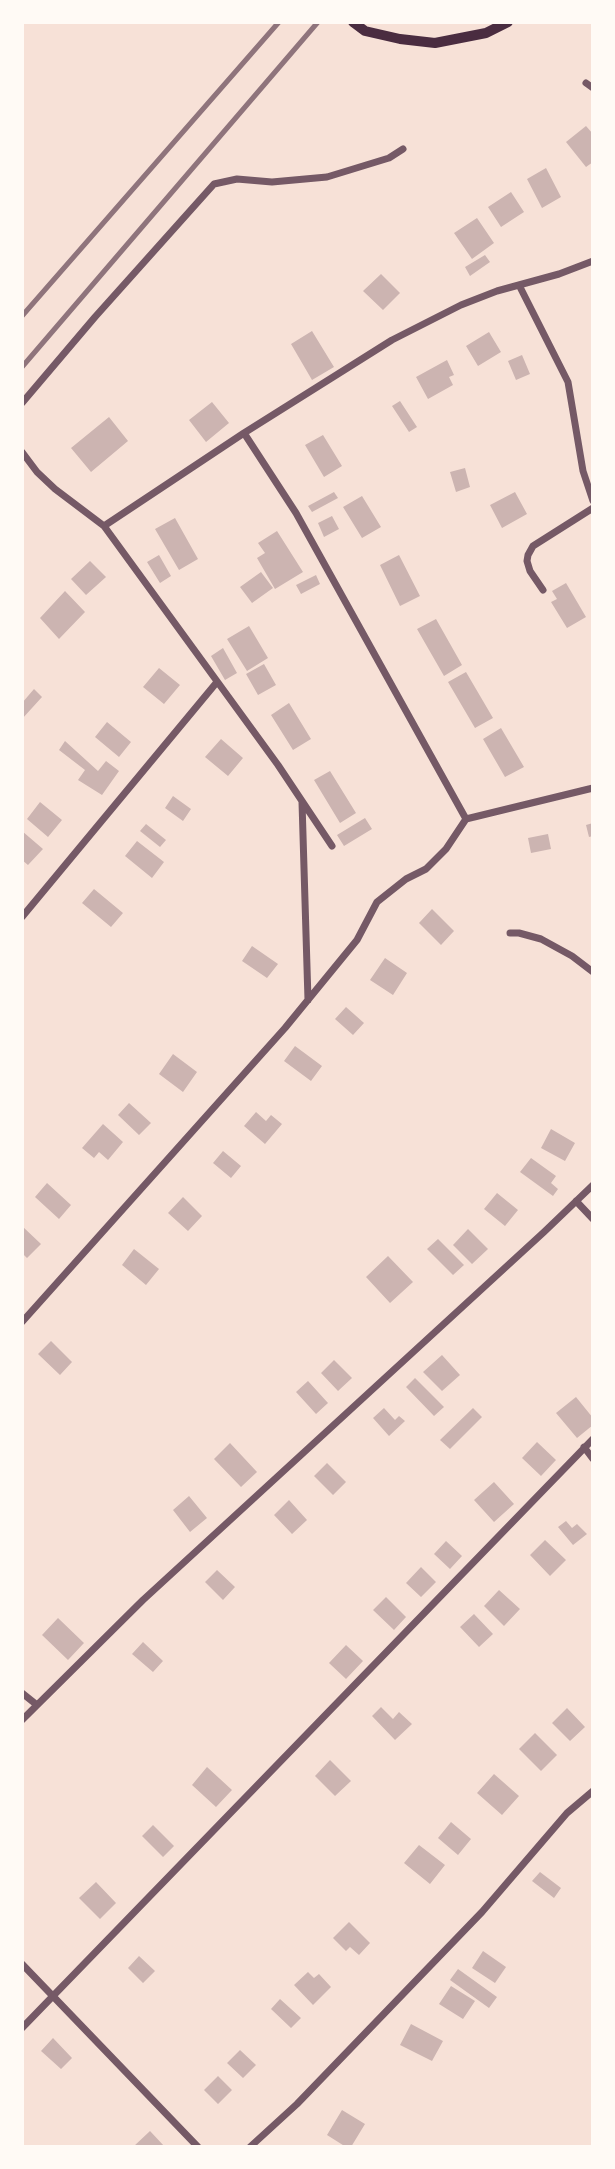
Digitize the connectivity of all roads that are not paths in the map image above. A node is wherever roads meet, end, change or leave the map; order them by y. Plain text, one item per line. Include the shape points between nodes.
1 (353, 22) edge
2 (508, 22) edge
3 (403, 149) dead end
4 (593, 261) edge
5 (519, 285) junction
6 (22, 403) edge
7 (244, 433) junction
8 (22, 452) edge
9 (593, 501) edge
10 (593, 508) edge
11 (104, 526) junction
12 (543, 590) dead end
13 (217, 682) junction
14 (593, 788) edge
15 (302, 801) junction
16 (466, 819) junction
17 (332, 846) dead end
18 (22, 917) edge
19 (510, 933) dead end
20 (593, 972) edge
21 (308, 1000) junction
22 (593, 1185) edge
23 (576, 1201) junction
24 (593, 1219) edge
25 (22, 1322) edge
26 (593, 1439) edge
27 (584, 1447) junction
28 (593, 1459) edge
29 (22, 1693) edge
30 (37, 1705) junction
31 (22, 1720) edge
32 (593, 1791) edge
33 (22, 1964) edge
34 (54, 1997) junction
35 (22, 2028) edge
36 (198, 2147) edge
37 (250, 2147) edge

1 - 2 main road via 365,31 435,43 486,33
3 - 6 street via 327,177 214,184
4 - 5 street
5 - 7 street via 461,305 392,340
5 - 9 street via 568,382
7 - 11 street
7 - 16 street via 296,513
8 - 11 street via 55,489
10 - 12 street via 533,546 527,561
11 - 13 street
13 - 15 street
13 - 18 street
14 - 16 street
15 - 17 street
15 - 21 street
16 - 21 street via 426,869 377,902 357,940
19 - 20 street via 541,939
21 - 25 street
22 - 23 street
23 - 24 street
23 - 30 street via 143,1600
26 - 27 street
27 - 28 street
27 - 34 street
29 - 30 street
30 - 31 street
32 - 37 street via 567,1813 482,1912
33 - 34 street
34 - 35 street
34 - 36 street

